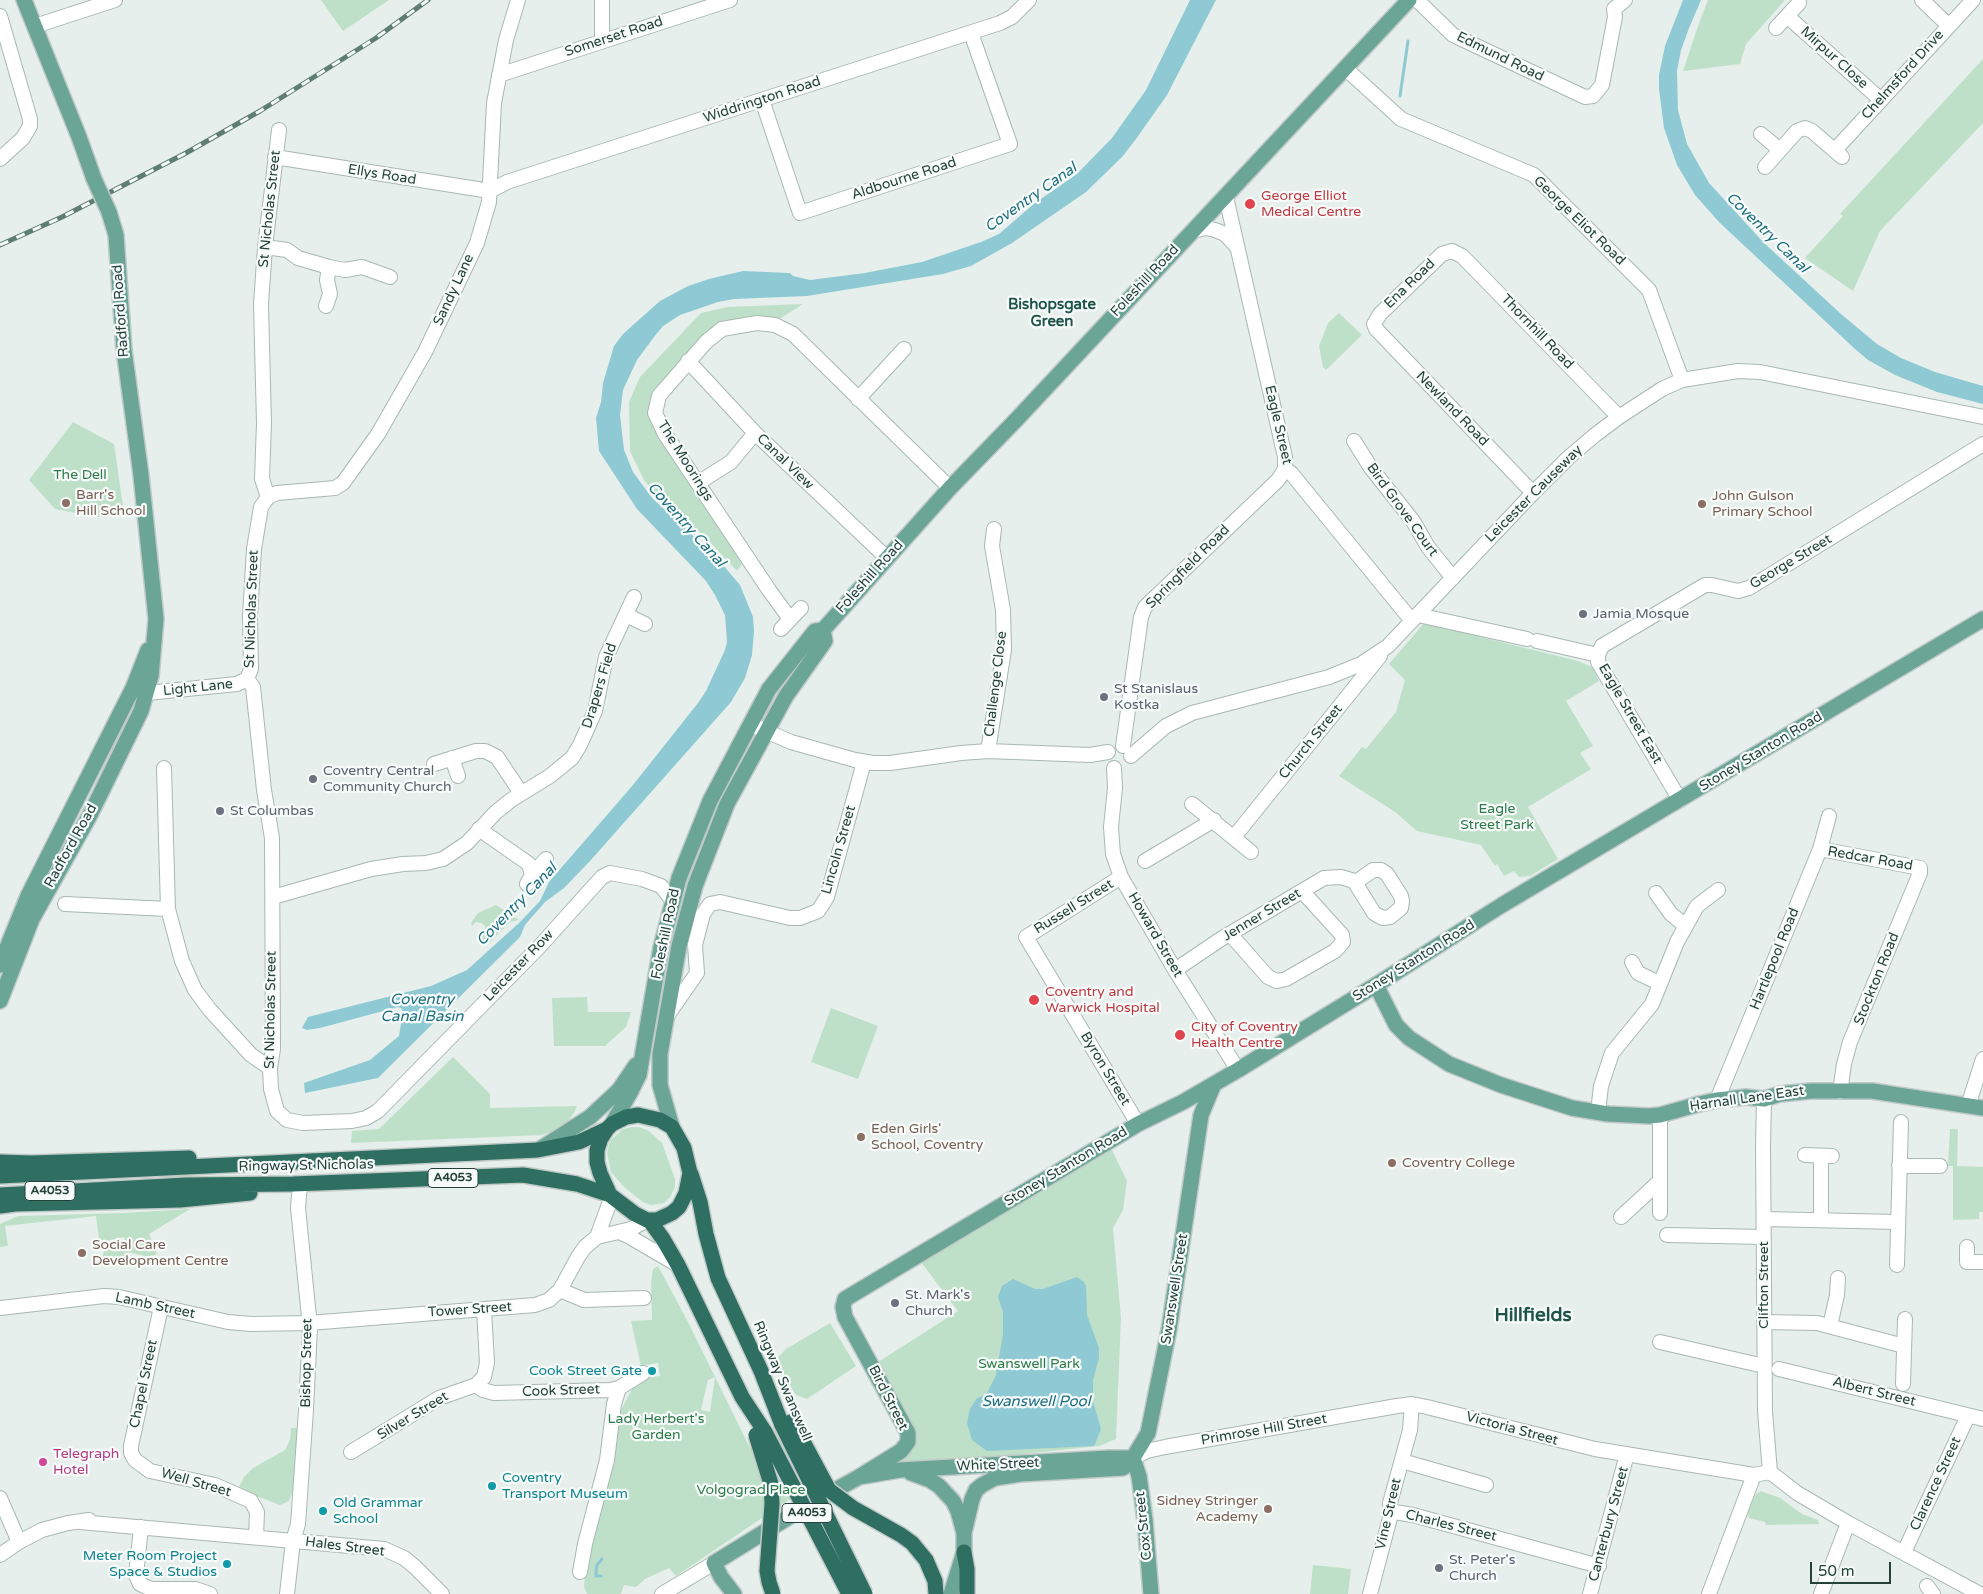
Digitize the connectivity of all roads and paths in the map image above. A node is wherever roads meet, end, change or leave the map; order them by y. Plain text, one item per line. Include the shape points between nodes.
1 (24, 0) edge
2 (115, 0) edge
3 (518, 0) edge
4 (602, 0) edge
5 (730, 0) edge
6 (1029, 0) edge
7 (1409, 0) edge
8 (1417, 0) edge
9 (1625, 0) edge
10 (1922, 0) edge
11 (1972, 0) edge
12 (1799, 3) dead end
13 (1608, 5) edge
14 (0, 16) edge
15 (1787, 16) junction
16 (1948, 25) junction
17 (35, 26) junction
18 (1776, 28) dead end
19 (971, 33) junction
20 (602, 41) junction
21 (1345, 68) junction
22 (498, 75) junction
23 (762, 100) junction
24 (1881, 100) junction
25 (279, 130) dead end
26 (1761, 134) dead end
27 (1780, 150) junction
28 (275, 157) junction
29 (0, 159) edge
30 (1765, 167) dead end
31 (490, 191) junction
32 (1226, 197) junction
33 (1192, 231) junction
34 (265, 247) junction
35 (1237, 248) junction
36 (1452, 250) joint
37 (329, 266) junction
38 (390, 277) dead end
39 (326, 306) dead end
40 (1374, 324) joint
41 (904, 349) dead end
42 (688, 361) junction
43 (1682, 380) junction
44 (858, 398) junction
45 (1619, 417) junction
46 (1983, 417) edge
47 (755, 432) junction
48 (1354, 441) dead end
49 (1983, 444) edge
50 (1285, 469) junction
51 (698, 483) junction
52 (950, 488) junction
53 (1533, 493) junction
54 (268, 496) junction
55 (994, 529) dead end
56 (886, 558) junction
57 (1453, 578) junction
58 (634, 597) dead end
59 (801, 608) dead end
60 (626, 615) junction
61 (1415, 618) junction
62 (1983, 619) edge
63 (645, 624) dead end
64 (823, 630) junction
65 (153, 637) junction
66 (1388, 646) junction
67 (1598, 655) junction
68 (247, 679) junction
69 (148, 693) junction
70 (750, 724) junction
71 (767, 731) junction
72 (988, 750) junction
73 (1127, 751) junction
74 (452, 758) junction
75 (864, 762) junction
76 (1113, 762) junction
77 (434, 764) dead end
78 (164, 768) dead end
79 (458, 776) dead end
80 (86, 779) junction
81 (521, 793) junction
82 (1680, 800) junction
83 (1192, 804) dead end
84 (1829, 816) dead end
85 (1214, 820) junction
86 (479, 829) junction
87 (1234, 837) junction
88 (1820, 850) junction
89 (1252, 852) dead end
90 (546, 859) dead end
91 (1145, 861) dead end
92 (1920, 868) joint
93 (532, 870) junction
94 (1121, 877) junction
95 (679, 878) junction
96 (1354, 881) dead end
97 (527, 884) dead end
98 (661, 886) junction
99 (1718, 890) dead end
100 (1302, 891) junction
101 (1656, 893) dead end
102 (273, 897) junction
103 (672, 900) junction
104 (65, 904) dead end
105 (168, 909) junction
106 (1686, 926) junction
107 (1230, 934) junction
108 (1026, 937) joint
109 (1632, 962) dead end
110 (0, 965) edge
111 (1175, 970) junction
112 (1659, 983) junction
113 (1376, 985) junction
114 (0, 1001) edge
115 (668, 1016) junction
116 (644, 1054) junction
117 (1983, 1059) edge
118 (270, 1068) junction
119 (1238, 1070) junction
120 (1214, 1084) junction
121 (271, 1089) joint
122 (1840, 1092) junction
123 (1764, 1099) junction
124 (1717, 1100) junction
125 (1183, 1102) junction
126 (1968, 1106) junction
127 (1983, 1108) edge
128 (1598, 1112) junction
129 (1201, 1115) junction
130 (1660, 1115) junction
131 (1901, 1122) dead end
132 (1138, 1124) junction
133 (609, 1126) junction
134 (672, 1127) junction
135 (538, 1150) junction
136 (1805, 1155) dead end
137 (315, 1161) junction
138 (0, 1162) edge
139 (1899, 1166) junction
140 (1940, 1166) dead end
141 (690, 1173) junction
142 (0, 1176) edge
143 (1660, 1181) junction
144 (297, 1184) junction
145 (0, 1195) edge
146 (611, 1195) junction
147 (0, 1206) edge
148 (1660, 1213) dead end
149 (1621, 1217) dead end
150 (1764, 1219) junction
151 (1822, 1219) junction
152 (648, 1220) junction
153 (1898, 1222) junction
154 (619, 1232) junction
155 (1667, 1236) dead end
156 (597, 1237) junction
157 (1764, 1238) junction
158 (1967, 1247) dead end
159 (1983, 1262) edge
160 (678, 1265) junction
161 (1897, 1265) dead end
162 (1838, 1278) dead end
163 (560, 1290) junction
164 (644, 1298) dead end
165 (844, 1300) joint
166 (161, 1307) junction
167 (0, 1308) edge
168 (484, 1309) junction
169 (1906, 1319) dead end
170 (1764, 1322) junction
171 (309, 1323) junction
172 (1830, 1326) junction
173 (1660, 1342) dead end
174 (1904, 1346) junction
175 (1764, 1366) junction
176 (1779, 1369) dead end
177 (643, 1373) dead end
178 (1903, 1384) dead end
179 (476, 1385) junction
180 (619, 1388) junction
181 (1412, 1404) junction
182 (1397, 1406) joint
183 (1968, 1416) junction
184 (1983, 1419) edge
185 (787, 1423) junction
186 (761, 1434) junction
187 (351, 1452) dead end
188 (1627, 1454) junction
189 (1133, 1458) junction
190 (134, 1460) joint
191 (1402, 1461) junction
192 (900, 1470) junction
193 (1770, 1472) junction
194 (1754, 1475) junction
195 (859, 1477) junction
196 (1486, 1485) dead end
197 (0, 1498) edge
198 (1391, 1514) junction
199 (80, 1522) junction
200 (1848, 1523) junction
201 (141, 1527) junction
202 (184, 1530) junction
203 (964, 1533) junction
204 (256, 1538) junction
205 (293, 1541) junction
206 (19, 1542) junction
207 (964, 1552) junction
208 (1904, 1552) junction
209 (0, 1555) edge
210 (714, 1563) junction
211 (1599, 1566) junction
212 (580, 1572) dead end
213 (210, 1594) edge
214 (287, 1594) edge
215 (442, 1594) edge
216 (662, 1594) edge
217 (734, 1594) edge
218 (773, 1594) edge
219 (849, 1594) edge
220 (865, 1594) edge
221 (936, 1594) edge
222 (951, 1594) edge
223 (967, 1594) edge
224 (1151, 1594) edge
225 (1370, 1594) edge
226 (1590, 1594) edge
227 (1709, 1594) edge
228 (1821, 1594) edge
229 (1980, 1594) edge

1 - 17 main road, Radford Road
2 - 17 street
3 - 22 street, Sandy Lane
4 - 20 street
5 - 20 street, Somerset Road
6 - 19 street, Widdrington Road via 1005,20
7 - 21 main road, Foleshill Road
8 - 13 street, Edmund Road via 1453,35 1582,96 1593,96 1602,85 1615,17
9 - 13 street
10 - 16 street
11 - 16 street, Chelmsford Drive
12 - 15 street, Mirpur Close
14 - 29 street via 30,126 23,138
15 - 18 street, Mirpur Close
15 - 24 street, Mirpur Close
16 - 24 street, Chelmsford Drive
17 - 65 main road, Radford Road, bridge via 116,235 124,350 156,619
19 - 23 street, Widdrington Road
19 - 23 street, Aldbourne Road via 1010,144 800,213
20 - 22 street, Somerset Road
21 - 32 main road, Foleshill Road
21 - 43 street, George Eliot Road via 1401,119 1534,175 1649,290
22 - 31 street, Sandy Lane
23 - 31 street, Widdrington Road via 507,182
24 - 27 street, Chelmsford Drive via 1838,153 1805,128 1797,131
25 - 28 street, St Nicholas Street
26 - 27 street
27 - 30 street, Chelmsford Drive
28 - 31 street, Ellys Road
28 - 34 street, St Nicholas Street
31 - 54 street, Sandy Lane via 477,243 425,352 353,472 335,488
32 - 33 main road, Foleshill Road
32 - 35 street, Eagle Street
33 - 35 street via 1215,230 1225,234
33 - 52 main road, Foleshill Road
34 - 37 street via 287,250 298,258
34 - 54 street, St Nicholas Street via 261,304 262,479
35 - 50 street, Eagle Street via 1285,457
36 - 40 street, Ena Road via 1442,254 1380,314
36 - 45 street, Thornhill Road via 1462,256
37 - 38 street via 345,270 362,267
37 - 39 street via 330,294
40 - 53 street, Newland Road via 1378,334
41 - 44 street
42 - 44 street, The Moorings via 722,329 757,323 775,325 793,334
42 - 47 street, Canal View
42 - 51 street, The Moorings via 659,396 655,413
43 - 45 street, Leicester Causeway
43 - 46 street, Leicester Causeway via 1738,371 1760,372
44 - 52 street, The Moorings
45 - 53 street, Leicester Causeway via 1588,440
47 - 51 street via 731,462
47 - 56 street, Canal View
48 - 57 street, Bird Grove Court
49 - 67 street, George Street via 1749,588 1738,591 1705,585 1602,646
50 - 61 street, Eagle Street
50 - 73 street, Springfield Road via 1278,480 1143,612
51 - 59 street, The Moorings via 769,590 786,624
52 - 56 main road, Foleshill Road
53 - 57 street, Leicester Causeway
54 - 68 street, St Nicholas Street via 261,507 254,549 251,669
55 - 72 street, Challenge Close via 992,546 1003,610 1004,650
56 - 64 main road, Foleshill Road
57 - 61 street, Leicester Causeway
58 - 60 street, Drapers Field
60 - 63 street
60 - 81 street, Drapers Field via 606,657 598,699 580,745 572,758
61 - 66 street, Leicester Causeway
61 - 67 street, Eagle Street East
62 - 82 main road, Stoney Stanton Road
64 - 70 main road, Foleshill Road via 815,631 769,689
64 - 71 main road, Foleshill Road via 824,641 786,696
65 - 69 main road, Radford Road
65 - 80 main road, Radford Road via 133,688
66 - 73 street, Leicester Causeway via 1361,664 1329,677 1185,716
66 - 87 street, Church Street
67 - 82 street, Eagle Street East via 1598,662
68 - 69 street, Light Lane via 238,684
68 - 102 street, St Nicholas Street via 253,687 272,838
69 - 80 main road, Radford Road via 141,694 134,702 106,755
69 - 114 main road, Radford Road via 90,815 32,919
70 - 71 street
70 - 95 main road, Foleshill Road via 710,801
71 - 75 street via 791,742
71 - 115 main road, Foleshill Road via 727,804 701,870 679,946
72 - 75 street via 890,763
72 - 76 street via 1090,755
73 - 76 street via 1114,747
73 - 76 street via 1128,765
74 - 77 street
74 - 79 street
74 - 81 street via 476,751 490,752 500,761
75 - 115 street, Lincoln Street via 827,897 818,911 790,918 720,902 710,904 703,914 695,945 697,972
76 - 94 street, Howard Street via 1115,788 1111,827
78 - 105 street
80 - 110 main road, Radford Road via 28,896
81 - 86 street, Drapers Field
82 - 113 main road, Stoney Stanton Road via 1502,905
83 - 85 street
84 - 88 street, Hartlepool Road
85 - 87 street
85 - 91 street
86 - 93 street via 529,864
86 - 102 street, Drapers Field via 467,843 443,859 371,869
87 - 89 street
88 - 92 street, Redcar Road
88 - 124 street, Hartlepool Road
90 - 93 street
92 - 122 street, Stockton Road via 1850,1042
93 - 97 street
94 - 108 street, Russell Street
94 - 111 street, Howard Street
95 - 98 street
95 - 103 main road, Foleshill Road
96 - 100 street, Jenner Street via 1342,877 1324,878
98 - 103 street
98 - 121 street, Leicester Row via 620,874 610,873 602,877 545,941 400,1090 366,1118 304,1124 287,1120 276,1111
99 - 106 street via 1697,906
100 - 107 street, Jenner Street
100 - 107 street via 1342,935 1343,942 1335,951 1277,981 1268,977
101 - 106 street via 1671,914
102 - 118 street, St Nicholas Street via 273,1048
103 - 116 main road, Foleshill Road
104 - 105 street
105 - 118 street via 182,961 195,990 250,1055
106 - 112 street
107 - 111 street, Jenner Street
108 - 132 street, Byron Street
109 - 112 street via 1638,973
111 - 119 street, Howard Street
112 - 128 street via 1652,1004 1612,1054 1601,1086
113 - 119 main road, Stoney Stanton Road
113 - 128 main road, Harnall Lane East via 1396,1025 1409,1038 1449,1064 1572,1108
115 - 134 main road, Foleshill Road via 659,1072 663,1100
116 - 133 main road, Foleshill Road via 639,1075
116 - 135 main road via 619,1090 590,1117
117 - 126 street
118 - 121 street, St Nicholas Street
119 - 120 main road, Stoney Stanton Road
120 - 125 main road, Stoney Stanton Road
120 - 129 main road, Swanswell Street
122 - 123 main road, Harnall Lane East via 1811,1090
122 - 126 main road, Harnall Lane East via 1872,1092
123 - 124 main road, Harnall Lane East
123 - 150 street, Clifton Street
124 - 130 main road, Harnall Lane East
125 - 129 main road via 1197,1102
125 - 132 main road, Stoney Stanton Road
126 - 127 main road, Harnall Lane East
128 - 130 main road, Harnall Lane East
129 - 189 main road, Swanswell Street via 1169,1330 1148,1433
130 - 143 street
131 - 139 street
132 - 165 main road, Stoney Stanton Road
133 - 134 highway, A4053 via 626,1116 638,1115 660,1120
133 - 135 highway, Ringway St Nicholas / A4053 via 579,1142
133 - 146 highway, A4053 via 597,1150 597,1162
134 - 141 highway, A4053 via 684,1148
135 - 137 highway, Ringway St Nicholas / A4053
136 - 151 street via 1826,1156
137 - 138 highway via 164,1158
137 - 142 highway, Ringway St Nicholas / A4053
139 - 140 street
139 - 153 street
141 - 152 highway, A4053 via 679,1207 658,1220
141 - 185 highway, Ringway Swanswell / A4053 via 718,1278
143 - 148 street
143 - 149 street
144 - 145 highway, Ringway St Nicholas / A4053 via 100,1188
144 - 146 highway, Ringway St Nicholas / A4053 via 523,1175 577,1184
144 - 147 highway via 265,1192 180,1200
144 - 171 street, Bishop Street
146 - 152 highway, A4053
146 - 156 street, Tower Street
150 - 151 street
150 - 157 street, Clifton Street
151 - 153 street
152 - 154 street via 631,1230
152 - 160 highway, A4053
153 - 161 street
154 - 156 street
154 - 160 street
155 - 157 street
156 - 163 street, Tower Street via 578,1257
157 - 170 street, Clifton Street
158 - 159 street via 1967,1262
160 - 186 highway, A4053
162 - 172 street via 1838,1295
163 - 164 street via 584,1300
163 - 168 street, Tower Street via 543,1303
165 - 195 main road, Bird Street via 845,1317 908,1433 908,1442 901,1451
166 - 167 street, Lamb Street via 119,1296 104,1296
166 - 171 street, Lamb Street via 241,1324
166 - 190 street, Chapel Street via 131,1446
168 - 171 street, Tower Street
168 - 179 street via 486,1370
169 - 174 street
170 - 172 street
170 - 175 street, Clifton Street
171 - 205 street, Bishop Street via 298,1524
172 - 174 street
173 - 175 street
174 - 178 street
175 - 193 street, Clifton Street
176 - 183 street, Albert Street
177 - 180 street, Cook Street
179 - 180 street, Cook Street via 494,1393
179 - 187 street, Silver Street via 439,1398
180 - 212 street via 607,1460
181 - 182 street, Victoria Street
181 - 188 street, Victoria Street via 1578,1446
181 - 191 street, Vine Street via 1410,1430
182 - 189 street, Primrose Hill Street via 1165,1447
183 - 184 street, Albert Street
183 - 208 street, Clarence Street
185 - 220 highway, Ringway Swanswell / A4053, bridge
185 - 221 highway, bridge via 829,1490 912,1543 926,1560 935,1581
186 - 218 highway, bridge via 771,1484 767,1571
186 - 219 highway, A4053, bridge
188 - 194 street, Victoria Street
188 - 211 street, Canterbury Street
189 - 192 main road, White Street
189 - 203 main road, White Street via 1123,1468 995,1478 976,1490
189 - 224 main road, Cox Street via 1145,1520
190 - 204 street, Well Street via 150,1470 214,1486 251,1501 257,1512
191 - 196 street
191 - 198 street, Vine Street via 1390,1503
192 - 195 main road, White Street
192 - 203 main road via 930,1480 946,1492 958,1511
193 - 194 street
193 - 200 street via 1797,1493
194 - 227 street
195 - 210 main road, White Street
197 - 206 street
198 - 211 street, Charles Street via 1413,1515
198 - 225 street, Vine Street
199 - 201 street
199 - 202 street via 119,1519
199 - 206 street via 42,1530
200 - 208 street
200 - 228 street
201 - 202 street
201 - 213 street via 136,1575 140,1584 151,1589 195,1589
202 - 204 street, Hales Street
203 - 207 main road
204 - 205 street, Hales Street
205 - 214 street, Bishop Street
205 - 215 street, Hales Street via 384,1549 416,1567
206 - 209 street
207 - 222 main road
207 - 223 highway
208 - 229 street
210 - 216 street
210 - 217 main road
211 - 226 street, Canterbury Street

